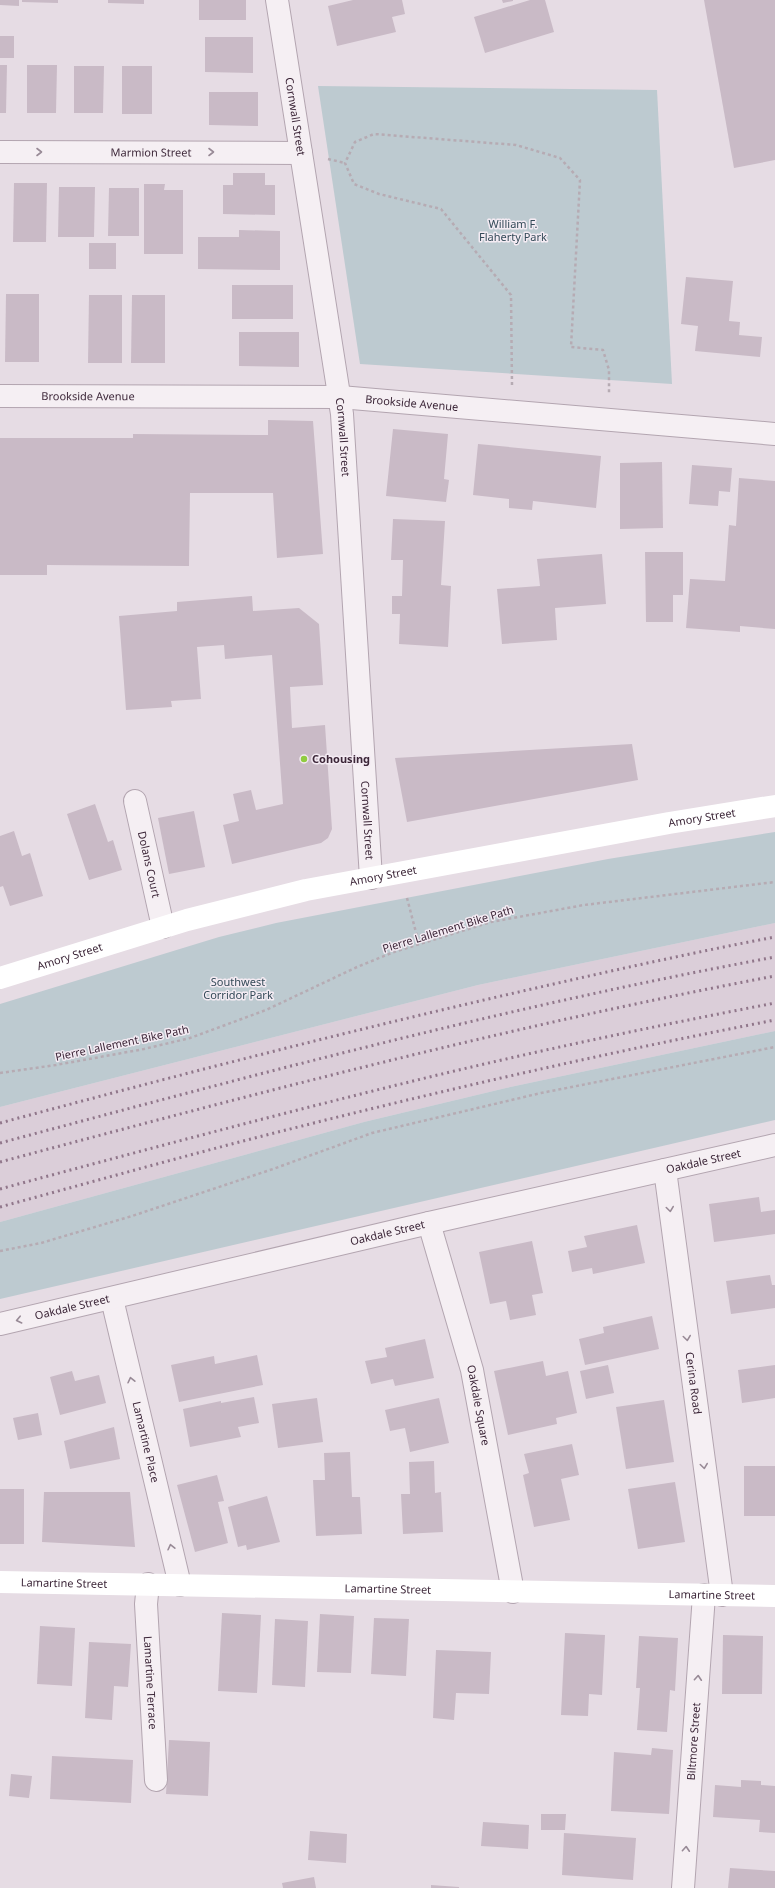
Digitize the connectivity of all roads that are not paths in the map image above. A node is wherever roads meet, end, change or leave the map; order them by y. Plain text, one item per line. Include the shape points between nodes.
1 (277, 0) edge
2 (0, 152) edge
3 (301, 152) junction
4 (0, 396) edge
5 (340, 397) junction
6 (775, 434) edge
7 (135, 802) dead end
8 (775, 806) edge
9 (371, 878) junction
10 (163, 927) junction
11 (0, 978) edge
12 (775, 1145) edge
13 (665, 1170) junction
14 (429, 1223) junction
15 (112, 1299) junction
16 (0, 1324) edge
17 (0, 1582) edge
18 (148, 1584) junction
19 (180, 1585) junction
20 (513, 1592) junction
21 (713, 1595) junction
22 (775, 1596) edge
23 (156, 1780) dead end
24 (683, 1888) edge

1 - 3 street, Cornwall Street
2 -> 3 street, Marmion Street
3 - 5 street, Cornwall Street
4 - 5 street, Brookside Avenue
5 - 6 street, Brookside Avenue
5 - 9 street, Cornwall Street
7 - 10 street, Dolans Court
8 - 9 street, Amory Street
9 - 10 street, Amory Street via 274,898
10 - 11 street, Amory Street
12 - 13 street, Oakdale Street
13 - 14 street, Oakdale Street
13 -> 21 street, Cerina Road
14 - 15 street, Oakdale Street
14 - 20 street, Oakdale Square via 472,1370
15 -> 16 street, Oakdale Street
19 -> 15 street, Lamartine Place
17 - 18 street, Lamartine Street
18 - 19 street, Lamartine Street
18 - 23 street, Lamartine Terrace via 146,1604
19 - 20 street, Lamartine Street
20 - 21 street, Lamartine Street
21 - 22 street, Lamartine Street
24 -> 21 street, Biltmore Street

